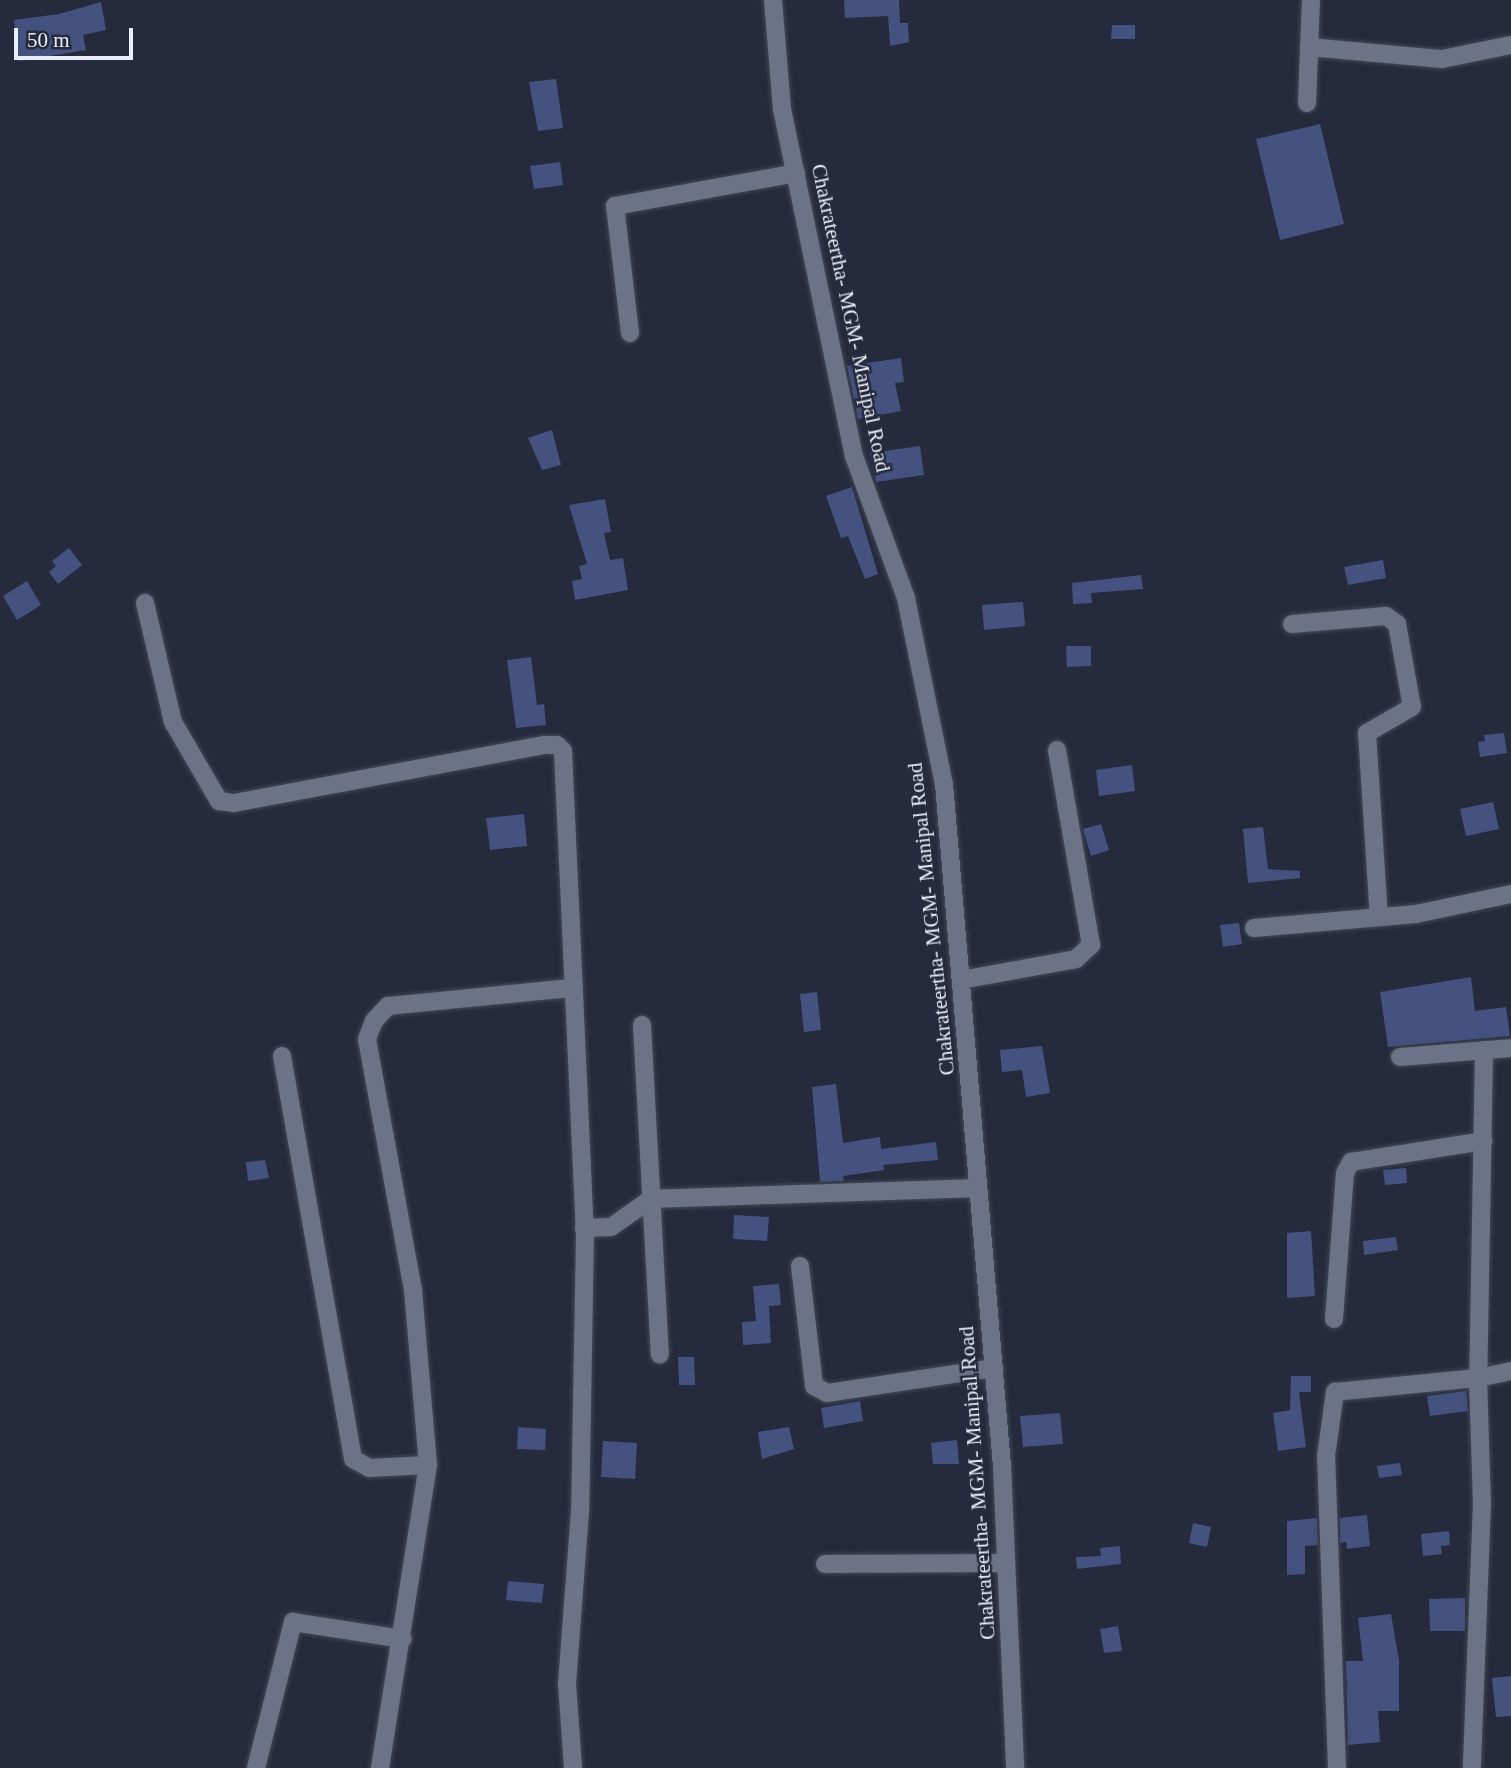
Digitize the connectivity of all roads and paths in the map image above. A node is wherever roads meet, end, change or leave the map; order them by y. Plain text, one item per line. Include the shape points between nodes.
1 (773, 0) edge
2 (1311, 0) edge
3 (1511, 45) edge
4 (1309, 47) junction
5 (1307, 103) dead end
6 (796, 173) junction
7 (630, 333) dead end
8 (145, 603) dead end
9 (1292, 624) dead end
10 (1056, 750) dead end
11 (1511, 894) edge
12 (1379, 917) junction
13 (1254, 928) dead end
14 (961, 980) junction
15 (572, 988) junction
16 (642, 1025) dead end
17 (1511, 1048) edge
18 (1485, 1050) junction
19 (282, 1056) dead end
20 (1400, 1057) dead end
21 (1483, 1141) junction
22 (978, 1188) junction
23 (652, 1199) junction
24 (584, 1228) junction
25 (800, 1266) dead end
26 (1334, 1319) dead end
27 (660, 1355) dead end
28 (994, 1368) junction
29 (1511, 1371) edge
30 (1478, 1378) junction
31 (428, 1465) junction
32 (1006, 1563) junction
33 (825, 1564) dead end
34 (403, 1639) junction
35 (256, 1768) edge
36 (380, 1768) edge
37 (573, 1768) edge
38 (1015, 1768) edge
39 (1337, 1768) edge
40 (1472, 1768) edge

1 - 6 street, Chakrateertha- MGM- Manipal Road via 782,109
2 - 4 street
3 - 4 street via 1442,59
4 - 5 street
6 - 7 street via 615,206
6 - 14 street, Chakrateertha- MGM- Manipal Road via 854,456 906,598 936,744 944,784
8 - 15 street via 173,722 219,801 234,803 557,745 563,751
9 - 12 street via 1386,616 1397,624 1412,707 1367,733
10 - 14 street via 1091,945 1076,958
11 - 12 street
12 - 13 street
14 - 22 street, Chakrateertha- MGM- Manipal Road
15 - 24 street
15 - 31 street via 388,1006 374,1021 367,1039 413,1290
16 - 23 street
17 - 18 street
18 - 20 street
18 - 21 street
19 - 31 street via 353,1459 369,1468
21 - 26 street via 1351,1162 1345,1172
21 - 30 street
22 - 23 street
22 - 28 street, Chakrateertha- MGM- Manipal Road
23 - 24 street via 611,1227
23 - 27 street
24 - 37 street via 580,1511 568,1684
25 - 28 street via 814,1386 827,1393
28 - 32 street, Chakrateertha- MGM- Manipal Road
29 - 30 street
30 - 39 street via 1335,1392 1326,1455
30 - 40 street via 1482,1503
31 - 34 street
32 - 33 street
32 - 38 street, Chakrateertha- MGM- Manipal Road
34 - 35 street via 293,1622
34 - 36 street

